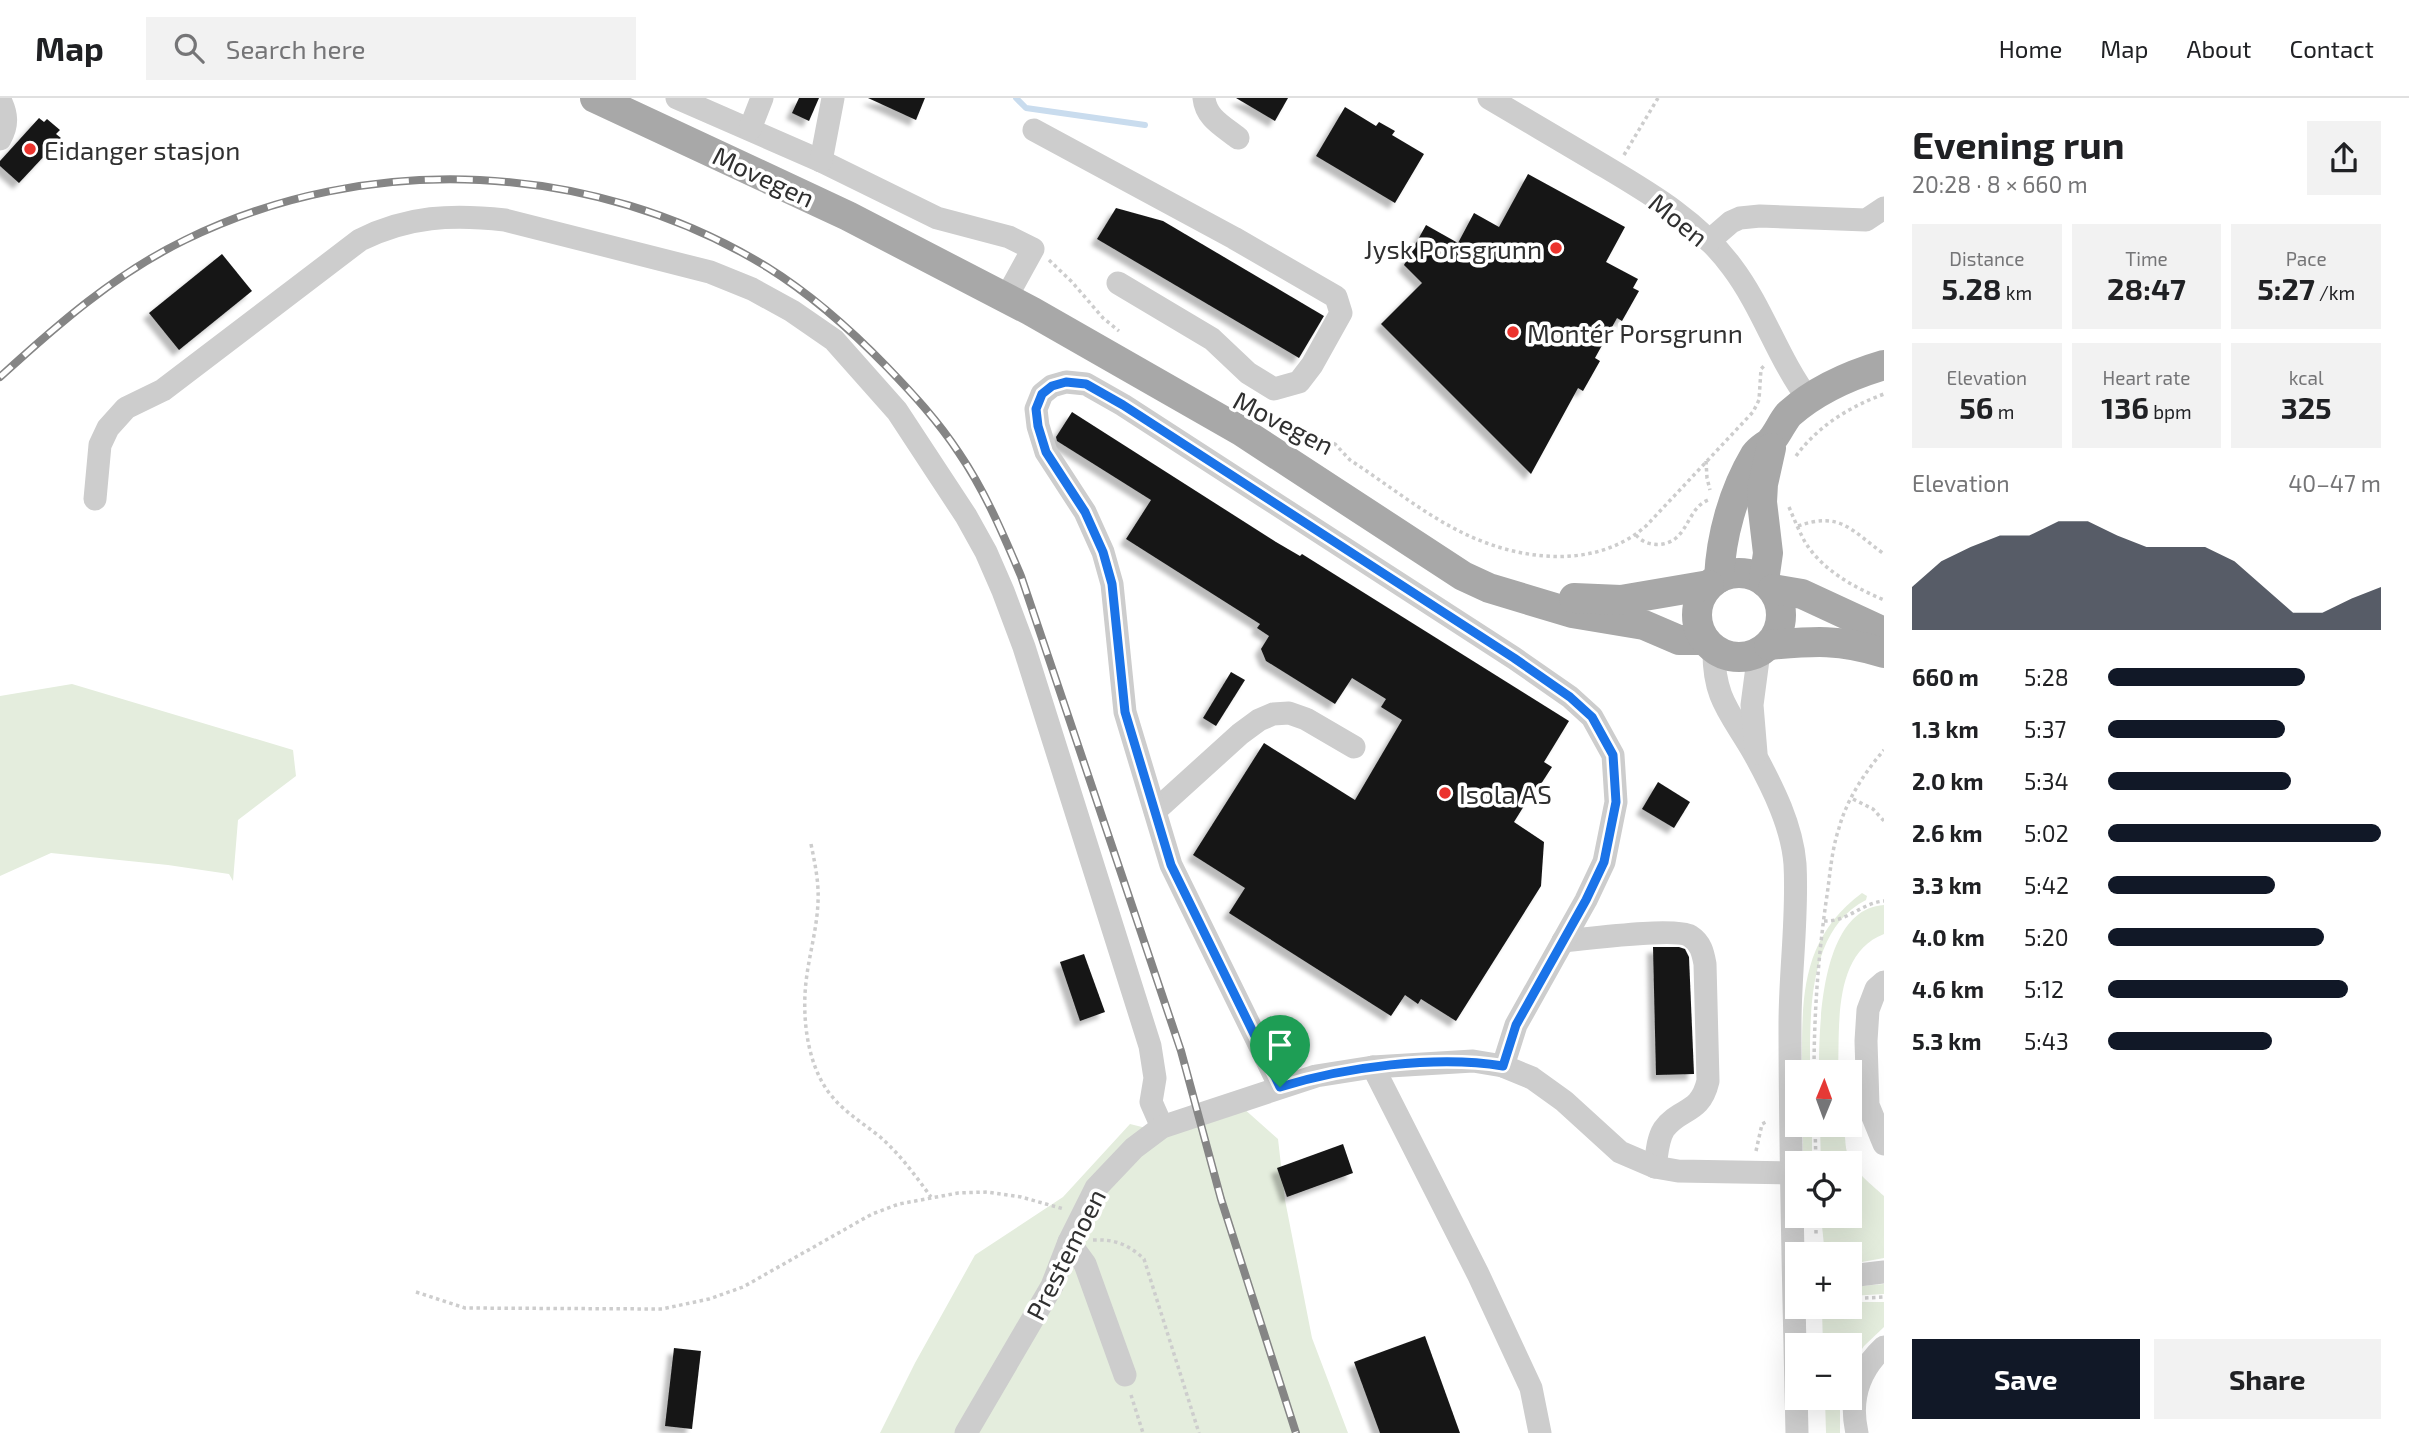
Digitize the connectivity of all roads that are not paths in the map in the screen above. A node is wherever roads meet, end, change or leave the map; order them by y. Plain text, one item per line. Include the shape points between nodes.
1 (594, 98) edge
2 (677, 98) edge
3 (762, 98) edge
4 (834, 98) edge
5 (1204, 98) edge
6 (1489, 98) edge
7 (0, 100) edge
8 (750, 129) junction
9 (1034, 130) dead end
10 (1238, 138) dead end
11 (0, 139) edge
12 (821, 161) junction
13 (1884, 208) edge
14 (1709, 241) junction
15 (1118, 282) dead end
16 (1006, 298) junction
17 (1884, 365) edge
18 (1809, 400) junction
19 (1784, 449) junction
20 (95, 499) dead end
21 (1714, 581) junction
22 (1768, 585) junction
23 (1531, 599) junction
24 (1884, 632) edge
25 (1709, 645) junction
26 (1764, 648) junction
27 (1884, 653) edge
28 (1354, 747) dead end
29 (1756, 756) junction
30 (1155, 811) junction
31 (1563, 941) junction
32 (1884, 982) edge
33 (1503, 1066) junction
34 (1373, 1067) junction
35 (1280, 1087) junction
36 (1163, 1127) junction
37 (1884, 1144) edge
38 (1791, 1151) edge
39 (1654, 1167) junction
40 (1785, 1173) edge
41 (1069, 1242) junction
42 (1884, 1272) edge
43 (1862, 1275) edge
44 (1796, 1319) edge
45 (1884, 1347) edge
46 (1125, 1375) road end
47 (966, 1433) edge
48 (1540, 1433) edge
49 (1797, 1433) edge
50 (1857, 1433) edge

1 - 16 main road, Movegen via 848,216
2 - 8 street, Movegen
3 - 8 street
4 - 12 street
5 - 10 street via 1210,117
6 - 14 street, Moen via 1669,206
7 - 11 street via 6,111 6,128
8 - 12 street, Movegen
9 - 15 street via 1336,297 1341,313 1299,382 1274,389 1248,373 1212,339
12 - 16 street, Movegen via 937,218 1009,237 1032,249
13 - 14 street via 1866,220 1740,218
14 - 18 street, Moen via 1755,302
16 - 23 main road, Movegen via 1241,432 1463,576
17 - 18 main road via 1853,374
18 - 19 main road via 1788,415
19 - 21 main road via 1763,446 1756,454 1734,500
19 - 22 main road via 1772,454 1763,484
20 - 36 street via 100,445 126,408 163,390 360,240 384,228 440,217 505,220 710,272 792,311 834,340 897,411 986,551 1024,648 1137,1005 1154,1066 1151,1102
21 - 22 main road via 1742,572
21 - 23 main road, Movegen via 1621,600
21 - 25 main road via 1702,594 1697,618
22 - 24 main road via 1802,594
22 - 26 main road via 1781,612 1776,635
23 - 25 main road, Movegen
25 - 26 main road via 1736,657
25 - 29 street via 1718,691
26 - 27 main road via 1822,641
26 - 29 street via 1752,705
28 - 30 street via 1306,719 1273,714 1240,734
29 - 38 street via 1784,815 1795,864
30 - 31 street via 1125,712 1112,584 1103,552 1085,512 1046,452 1038,426 1036,409 1042,394 1066,382 1086,384 1123,405 1514,658 1592,717 1613,755 1616,802 1604,862
30 - 35 street via 1171,865
31 - 33 street via 1516,1025
31 - 39 street via 1670,932 1688,934 1702,947 1706,964 1705,1096 1667,1126
32 - 37 street via 1868,1010 1866,1041 1868,1105
33 - 34 street, Prestemoen via 1473,1061
33 - 39 street, Prestemoen via 1532,1078 1564,1101 1620,1152
34 - 35 street, Prestemoen
34 - 48 street via 1531,1388
35 - 36 street, Prestemoen
36 - 41 street, Prestemoen via 1134,1148 1096,1188
39 - 40 street, Prestemoen
41 - 46 street via 1085,1264
41 - 47 street, Prestemoen via 1052,1286
42 - 43 street
44 - 49 street
45 - 50 street via 1858,1383

